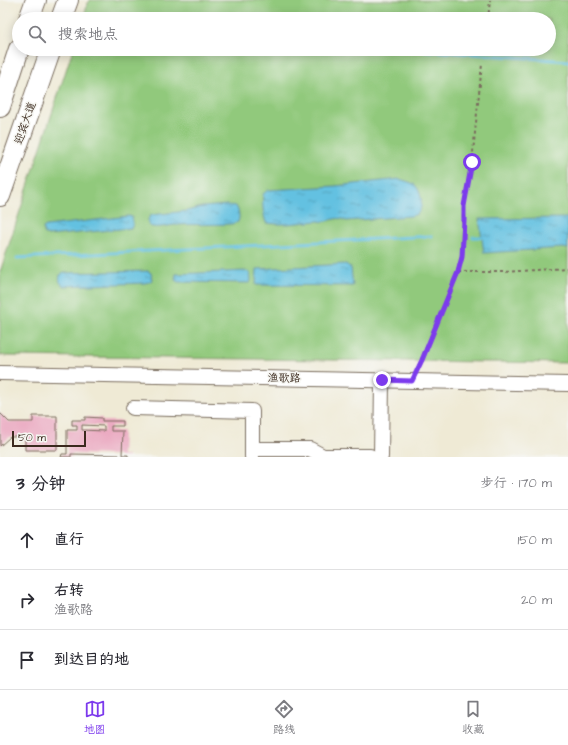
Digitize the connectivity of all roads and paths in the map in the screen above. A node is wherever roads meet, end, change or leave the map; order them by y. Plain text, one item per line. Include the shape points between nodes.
1 (36, 0) edge
2 (68, 0) edge
3 (490, 0) edge
4 (32, 12) edge
5 (64, 12) edge
6 (489, 12) edge
7 (17, 56) edge
8 (49, 56) edge
9 (482, 64) dead end
10 (0, 107) edge
11 (0, 196) edge
12 (568, 268) edge
13 (458, 272) junction
14 (0, 373) edge
15 (382, 380) junction
16 (412, 381) junction
17 (568, 384) edge
18 (133, 408) dead end
19 (252, 453) edge
20 (376, 456) edge

1 - 4 highway
2 - 5 highway
3 - 6 path
7 - 10 highway
8 - 11 highway, 迎宾大道
9 - 13 path via 472,162 464,206 462,257
12 - 13 path
13 - 16 path
14 - 15 street, 渔歌路
15 - 16 street, 渔歌路
15 - 20 street
16 - 17 street, 渔歌路
18 - 19 street via 252,411
19 - 20 street via 310,450 323,456

